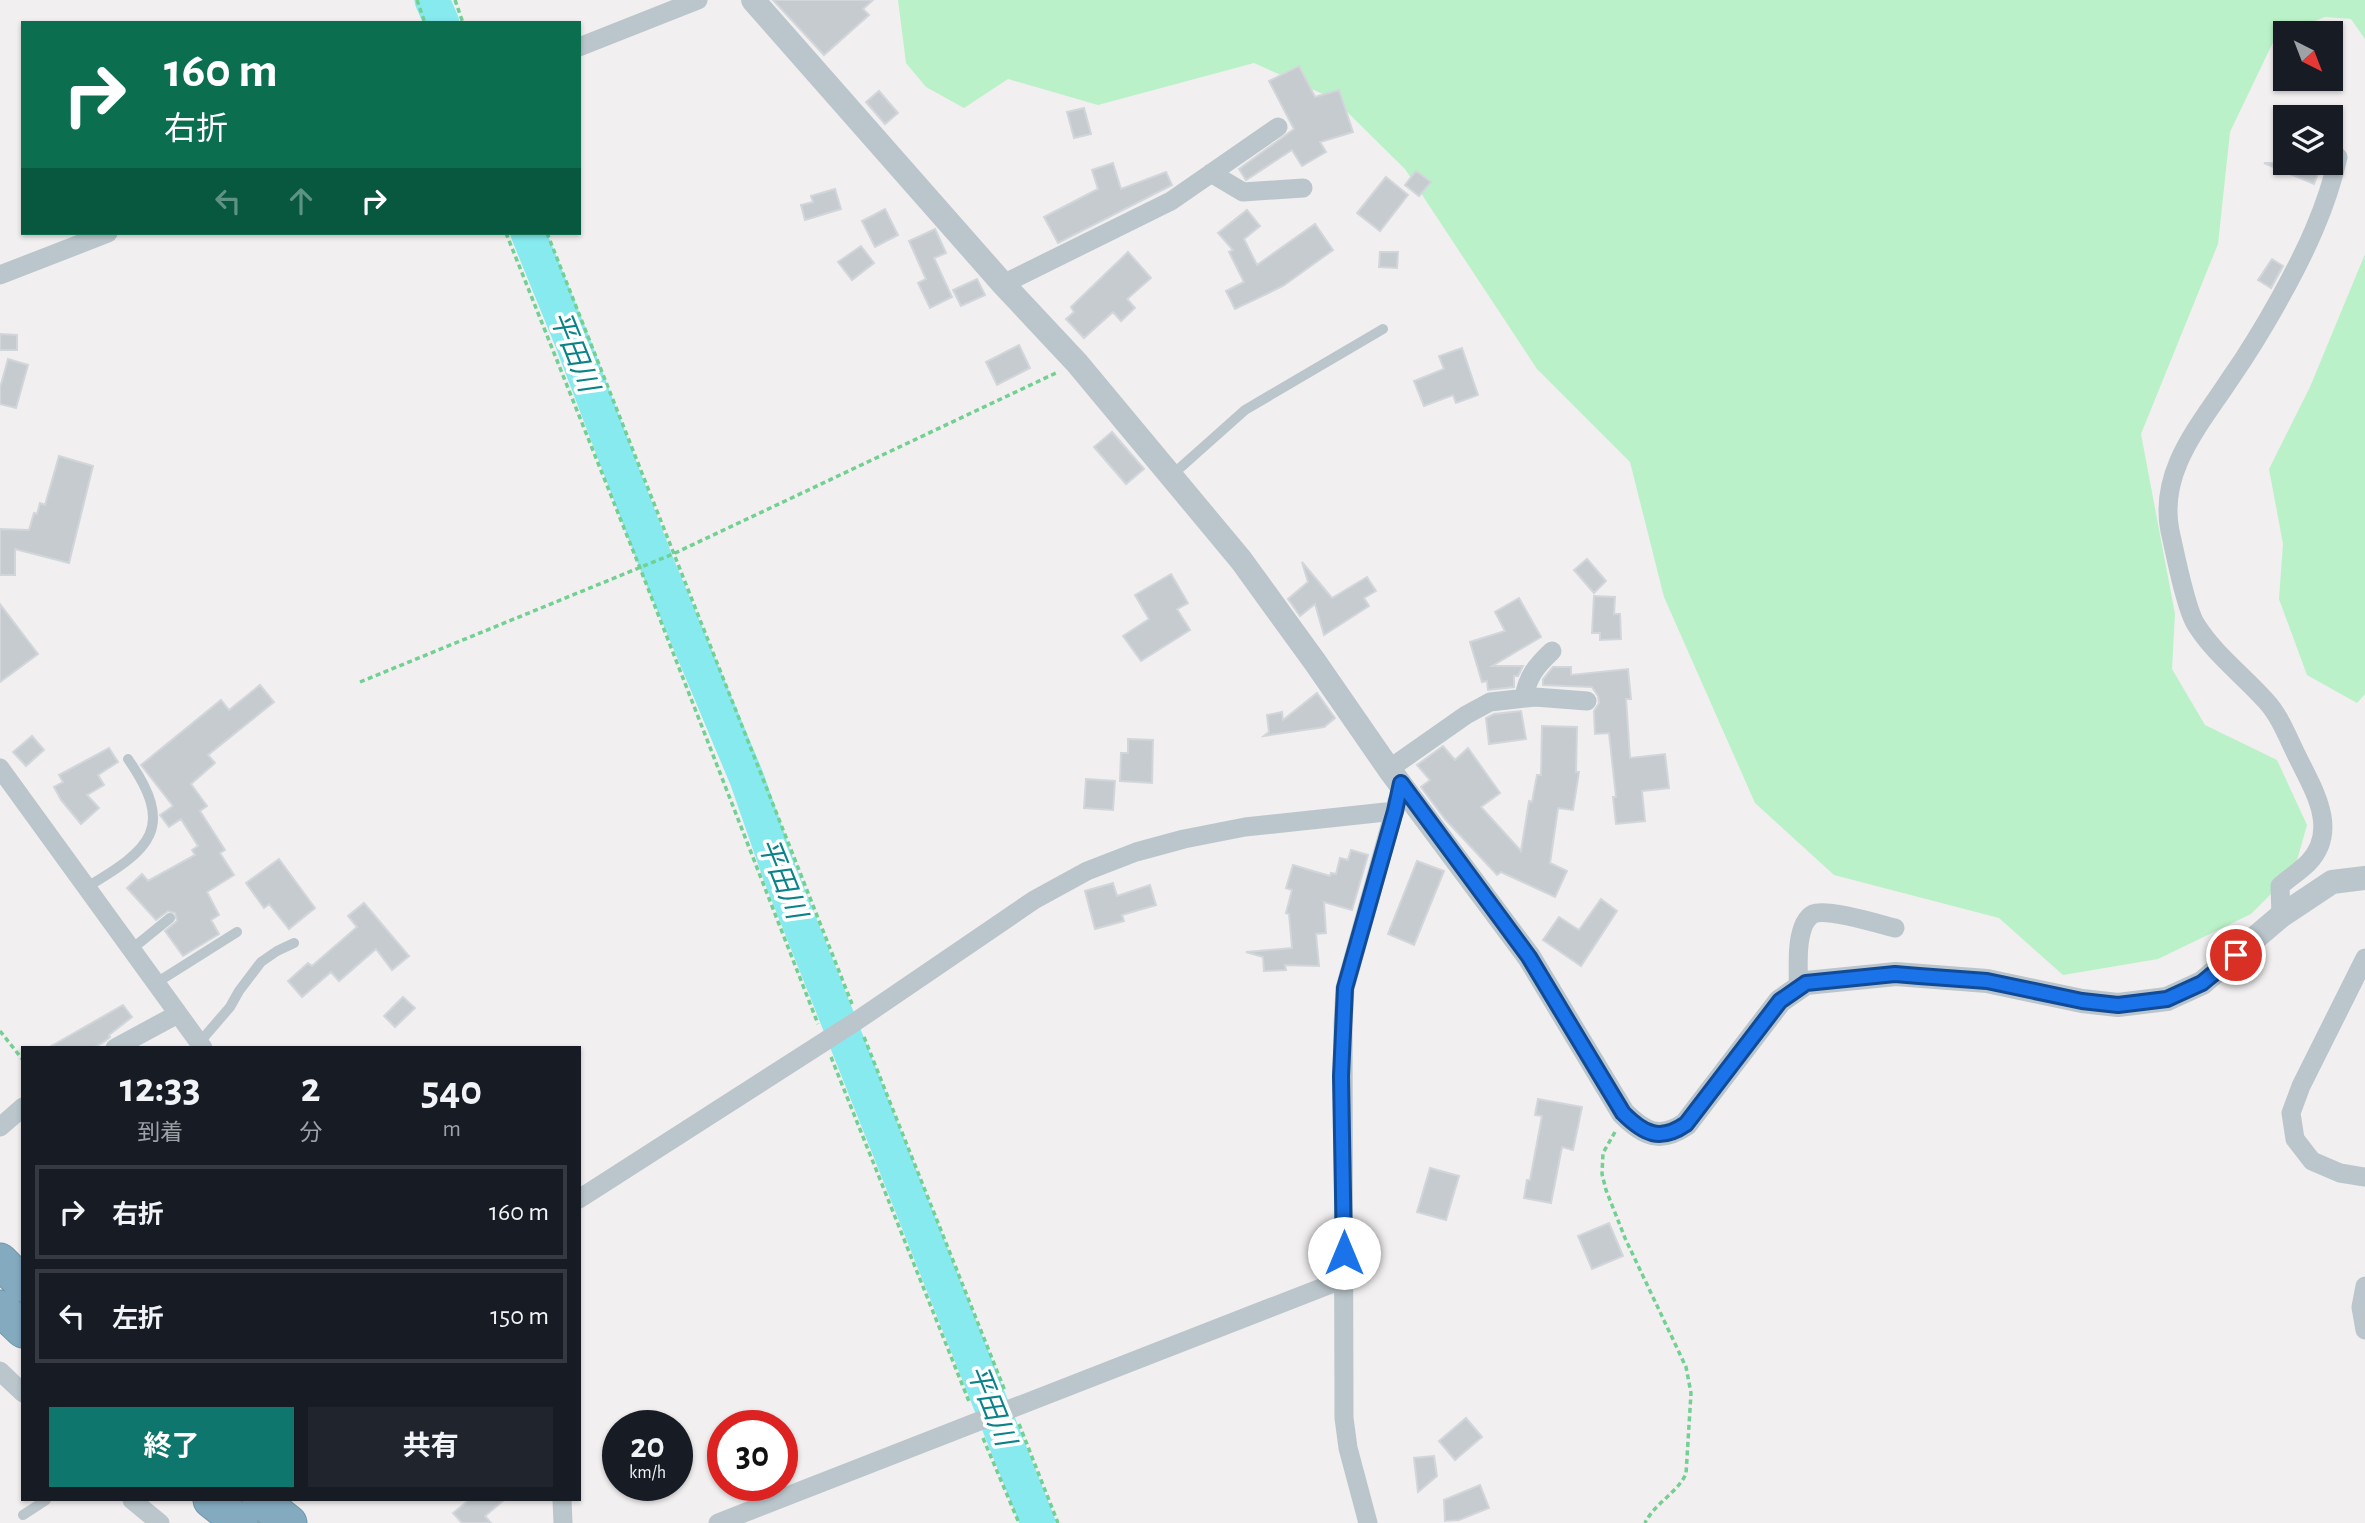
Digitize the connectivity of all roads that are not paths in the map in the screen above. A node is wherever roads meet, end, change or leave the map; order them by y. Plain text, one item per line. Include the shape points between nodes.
1 (698, 0) edge
2 (753, 0) edge
3 (581, 46) edge
4 (1278, 127) dead end
5 (1211, 173) junction
6 (2334, 175) edge
7 (1303, 188) dead end
8 (103, 235) edge
9 (0, 275) edge
10 (1003, 284) junction
11 (1383, 329) dead end
12 (1171, 475) junction
13 (1552, 651) dead end
14 (1524, 697) junction
15 (1587, 701) dead end
16 (128, 759) dead end
17 (0, 768) edge
18 (1395, 776) junction
19 (1395, 811) junction
20 (2365, 878) edge
21 (87, 887) junction
22 (2281, 916) junction
23 (170, 918) dead end
24 (1895, 928) dead end
25 (237, 932) dead end
26 (294, 943) dead end
27 (133, 948) junction
28 (2365, 958) edge
29 (156, 983) junction
30 (1798, 988) junction
31 (178, 1014) junction
32 (119, 1046) edge
33 (201, 1046) edge
34 (21, 1109) edge
35 (0, 1127) edge
36 (2365, 1177) edge
37 (581, 1198) edge
38 (0, 1261) edge
39 (1344, 1279) junction
40 (21, 1282) edge
41 (2365, 1286) edge
42 (0, 1308) edge
43 (21, 1329) edge
44 (2365, 1331) edge
45 (0, 1371) edge
46 (21, 1391) edge
47 (44, 1501) edge
48 (133, 1501) edge
49 (212, 1501) edge
50 (261, 1501) edge
51 (562, 1501) edge
52 (23, 1515) dead end
53 (160, 1523) edge
54 (240, 1523) edge
55 (289, 1523) edge
56 (563, 1523) edge
57 (718, 1523) edge
58 (1368, 1523) edge

1 - 3 street
2 - 10 street
4 - 5 street
5 - 7 street via 1243,192
5 - 10 street via 1171,201
6 - 22 street via 2315,230 2280,298 2184,447 2168,501 2169,528 2193,620 2213,649 2269,703 2320,802 2321,839 2310,861 2280,886
8 - 9 street
10 - 12 street
11 - 12 lane via 1245,410
12 - 18 street via 1266,594
13 - 14 street via 1531,673
14 - 15 street
14 - 18 street via 1490,702 1478,709
16 - 21 lane via 152,800 152,827 138,854
17 - 21 street
18 - 19 street
18 - 30 street via 1529,957 1628,1118 1646,1132 1673,1133 1686,1124 1780,1001
19 - 37 street via 1245,827 1136,852 1087,871 1034,900 857,1021
19 - 39 street via 1345,988 1341,1076
20 - 22 street via 2332,882
21 - 27 street
22 - 30 street via 2202,983 2167,999 2118,1005 1987,981 1895,974 1806,983
23 - 27 lane
24 - 30 street via 1822,912 1812,915 1804,924 1799,945
25 - 29 lane
26 - 33 lane via 261,962
27 - 29 street
28 - 36 street via 2291,1113 2295,1139 2312,1161
29 - 31 street
31 - 32 street
31 - 33 street
34 - 35 street
38 - 40 highway
39 - 57 street
39 - 58 street via 1343,1418
41 - 44 street via 2361,1307
42 - 43 highway
45 - 46 street
47 - 52 lane
48 - 53 street
49 - 54 highway
50 - 55 highway
51 - 56 street

